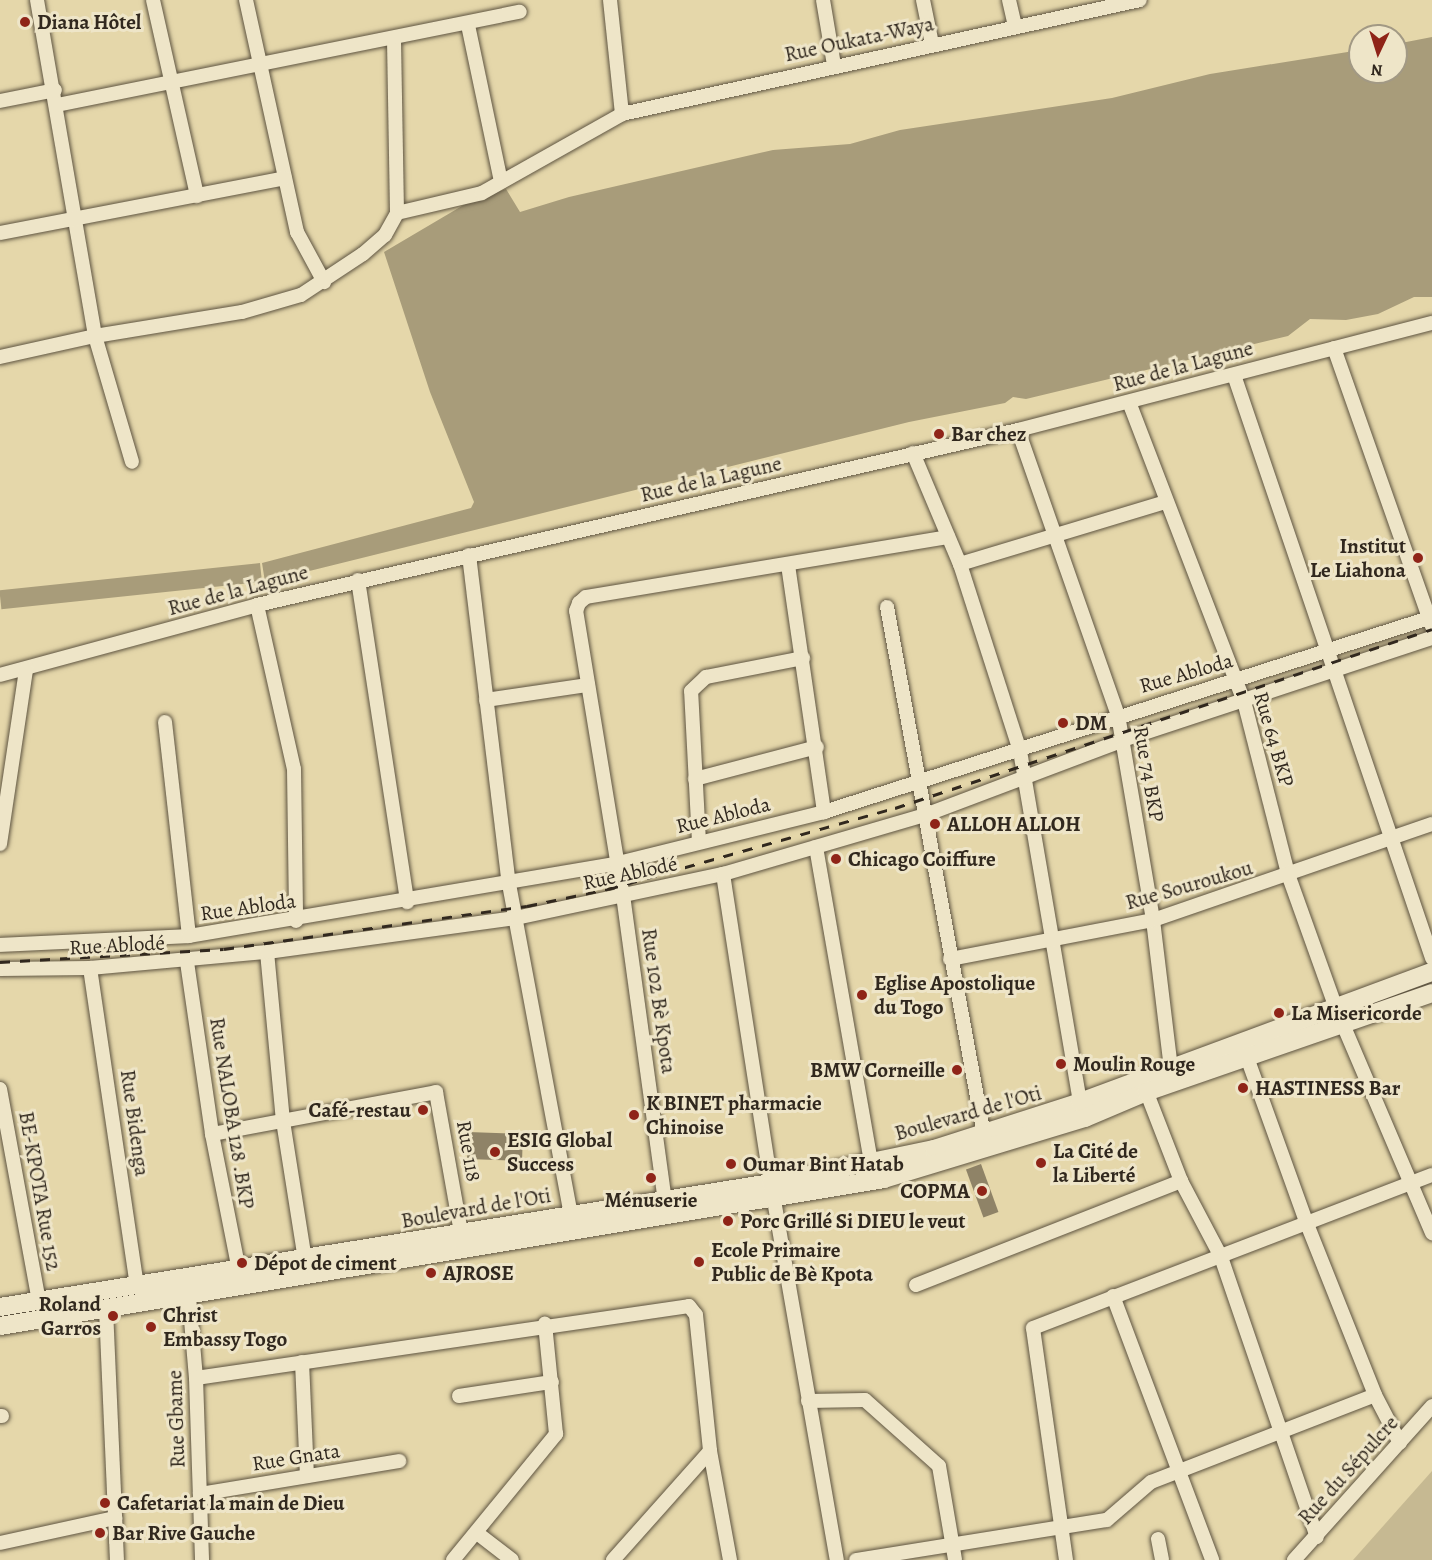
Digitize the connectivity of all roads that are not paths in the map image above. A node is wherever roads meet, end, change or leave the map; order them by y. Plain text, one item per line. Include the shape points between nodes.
1 (37, 0) edge
2 (153, 0) edge
3 (246, 0) edge
4 (610, 0) edge
5 (823, 0) edge
6 (923, 0) edge
7 (1009, 0) edge
8 (1140, 0) edge
9 (1093, 5) edge
10 (520, 12) dead end
11 (468, 25) junction
12 (1014, 27) junction
13 (394, 40) junction
14 (932, 44) junction
15 (262, 65) junction
16 (834, 65) junction
17 (172, 83) junction
18 (55, 90) junction
19 (0, 101) edge
20 (57, 105) junction
21 (622, 114) junction
22 (285, 178) junction
23 (501, 182) junction
24 (197, 196) junction
25 (397, 213) junction
26 (74, 218) junction
27 (0, 233) edge
28 (324, 282) junction
29 (1432, 323) edge
30 (94, 336) junction
31 (1334, 348) junction
32 (0, 357) edge
33 (1234, 375) junction
34 (1128, 402) junction
35 (1018, 430) junction
36 (913, 453) junction
37 (132, 462) dead end
38 (1166, 502) junction
39 (1055, 532) junction
40 (948, 537) junction
41 (469, 555) junction
42 (960, 564) junction
43 (788, 565) junction
44 (358, 580) junction
45 (257, 605) junction
46 (887, 607) dead end
47 (1431, 620) edge
48 (1432, 638) edge
49 (1330, 653) junction
50 (803, 658) junction
51 (1335, 668) junction
52 (26, 669) junction
53 (0, 675) edge
54 (1236, 681) junction
55 (588, 685) junction
56 (486, 700) junction
57 (1244, 701) junction
58 (1118, 715) junction
59 (165, 723) dead end
60 (1123, 740) junction
61 (817, 747) junction
62 (1020, 751) junction
63 (1025, 777) junction
64 (695, 779) junction
65 (917, 783) junction
66 (824, 812) junction
67 (924, 815) junction
68 (1432, 824) edge
69 (1390, 839) junction
70 (699, 842) junction
71 (0, 844) edge
72 (816, 847) junction
73 (614, 864) junction
74 (723, 874) junction
75 (1289, 877) junction
76 (509, 884) junction
77 (623, 897) junction
78 (407, 902) junction
79 (516, 918) junction
80 (1153, 920) junction
81 (296, 921) junction
82 (189, 936) junction
83 (1052, 940) junction
84 (0, 945) edge
85 (267, 952) junction
86 (1432, 958) edge
87 (950, 959) junction
88 (187, 962) junction
89 (90, 968) junction
90 (0, 969) edge
91 (1432, 972) edge
92 (1432, 993) edge
93 (1339, 1016) junction
94 (1244, 1050) junction
95 (1171, 1068) junction
96 (1144, 1085) junction
97 (0, 1089) edge
98 (1080, 1102) junction
99 (283, 1120) junction
100 (212, 1134) junction
101 (984, 1135) junction
102 (936, 1157) junction
103 (872, 1163) junction
104 (1432, 1175) edge
105 (1181, 1181) junction
106 (1412, 1182) junction
107 (772, 1192) junction
108 (666, 1208) junction
109 (571, 1214) junction
110 (1307, 1224) junction
111 (1432, 1233) edge
112 (463, 1243) junction
113 (1221, 1257) junction
114 (305, 1260) junction
115 (238, 1270) junction
116 (137, 1285) junction
117 (916, 1285) dead end
118 (188, 1286) junction
119 (1113, 1296) junction
120 (39, 1301) junction
121 (0, 1307) edge
122 (106, 1309) junction
123 (545, 1324) junction
124 (0, 1326) edge
125 (302, 1362) junction
126 (196, 1378) junction
127 (552, 1382) junction
128 (1375, 1395) junction
129 (459, 1396) dead end
130 (808, 1401) junction
131 (1432, 1406) edge
132 (1280, 1428) junction
133 (1400, 1443) junction
134 (710, 1451) junction
135 (399, 1461) dead end
136 (1177, 1471) junction
137 (307, 1476) junction
138 (200, 1494) junction
139 (115, 1518) junction
140 (1061, 1529) junction
141 (477, 1533) junction
142 (1317, 1537) junction
143 (1158, 1539) dead end
144 (0, 1542) edge
145 (952, 1545) junction
146 (117, 1560) edge
147 (202, 1560) edge
148 (453, 1560) edge
149 (512, 1560) edge
150 (614, 1560) edge
151 (730, 1560) edge
152 (837, 1560) edge
153 (856, 1560) edge
154 (955, 1560) edge
155 (1066, 1560) edge
156 (1162, 1560) edge
157 (1212, 1560) edge
158 (1294, 1560) edge

1 - 18 street
2 - 17 street
3 - 15 street
4 - 21 street
5 - 16 street
6 - 14 street
7 - 12 street
8 - 9 street, Rue Oukata-Waya
9 - 12 street, Rue Oukata-Waya
10 - 11 street
11 - 13 street
11 - 23 street
12 - 14 street, Rue Oukata-Waya
13 - 15 street
13 - 25 street
14 - 16 street, Rue Oukata-Waya
15 - 17 street
15 - 22 street
16 - 21 street, Rue Oukata-Waya
17 - 20 street
17 - 24 street
18 - 19 street
18 - 20 street
20 - 26 street
21 - 23 street, Rue Oukata-Waya
22 - 24 street
22 - 28 street via 300,243
23 - 25 street, Rue Oukata-Waya via 472,195
24 - 26 street
25 - 28 street via 385,235
26 - 27 street
26 - 30 street
28 - 30 street via 275,305
29 - 31 street, Rue de la Lagune
30 - 32 street
30 - 37 street
31 - 33 street, Rue de la Lagune
31 - 47 street
33 - 34 street, Rue de la Lagune
33 - 49 street
34 - 35 street, Rue de la Lagune
34 - 38 street, Rue 64 BKP
35 - 36 street, Rue de la Lagune
35 - 39 street, Rue 74 BKP
36 - 40 street
36 - 41 street, Rue de la Lagune
38 - 39 street
38 - 54 street, Rue 64 BKP
39 - 42 street
39 - 58 street, Rue 74 BKP
40 - 42 street
40 - 43 street, Rue 102 Bè Kpota
41 - 44 street, Rue de la Lagune
41 - 56 street
42 - 62 street
43 - 50 street
43 - 55 street, Rue 102 Bè Kpota via 585,597 576,611
44 - 45 street, Rue de la Lagune
44 - 78 street
45 - 52 street, Rue de la Lagune
45 - 81 street via 294,769
46 - 65 street
47 - 49 street, Rue Abloda
48 - 51 street, Rue Ablodé
49 - 51 street
49 - 54 street, Rue Abloda
50 - 61 street
50 - 64 street via 697,682 689,699
51 - 57 street, Rue Ablodé
51 - 69 street
52 - 53 street, Rue de la Lagune
52 - 71 street
54 - 57 street, Rue 64 BKP
54 - 58 street, Rue Abloda
55 - 56 street
55 - 73 street, Rue 102 Bè Kpota
56 - 76 street
57 - 60 street, Rue Ablodé
57 - 75 street, Rue 64 BKP
58 - 60 street, Rue 74 BKP
58 - 62 street, Rue Abloda
59 - 82 street
60 - 63 street, Rue Ablodé
60 - 80 street, Rue 74 BKP
61 - 64 street
61 - 66 street
62 - 63 street
62 - 65 street, Rue Abloda
63 - 67 street, Rue Ablodé
63 - 83 street
64 - 70 street
65 - 66 street, Rue Abloda
65 - 67 street
66 - 70 street, Rue Abloda
67 - 72 street, Rue Ablodé
67 - 87 street
68 - 69 street, Rue Souroukou
69 - 75 street, Rue Souroukou
69 - 86 street
70 - 73 street, Rue Abloda
72 - 74 street, Rue Ablodé
72 - 103 street
73 - 76 street, Rue Abloda
73 - 77 street, Rue 102 Bè Kpota
74 - 77 street, Rue Ablodé
74 - 107 street
75 - 80 street, Rue Souroukou
75 - 93 street, Rue 64 BKP
76 - 78 street, Rue Abloda
76 - 79 street
77 - 79 street, Rue Ablodé
77 - 108 street, Rue 102 Bè Kpota
78 - 81 street, Rue Abloda
79 - 85 street, Rue Ablodé
79 - 109 street
80 - 83 street, Rue Souroukou
80 - 95 street, Rue 74 BKP
81 - 82 street, Rue Abloda
82 - 84 street, Rue Abloda
83 - 87 street, Rue Souroukou
83 - 98 street
85 - 88 street, Rue Ablodé
85 - 99 street
87 - 101 street
88 - 89 street, Rue Ablodé
88 - 100 street, Rue NALOBA 128 .BKP
89 - 90 street, Rue Ablodé
89 - 116 street, Rue Bidenga
91 - 93 main road, Boulevard de l'Oti
92 - 93 main road, Boulevard de l'Oti
93 - 94 main road, Boulevard de l'Oti
93 - 106 street, Rue 64 BKP
94 - 95 main road, Boulevard de l'Oti
94 - 96 main road, Boulevard de l'Oti
94 - 110 street
95 - 96 main road, Boulevard de l'Oti
96 - 98 main road, Boulevard de l'Oti
96 - 102 main road, Boulevard de l'Oti via 1085,1118
96 - 105 street
97 - 120 street, BE-KPOTA Rue 152
98 - 101 main road, Boulevard de l'Oti
99 - 100 street
99 - 112 street, Rue 118 via 437,1095
99 - 114 street
100 - 115 street, Rue NALOBA 128 .BKP
101 - 102 main road, Boulevard de l'Oti
102 - 103 main road, Boulevard de l'Oti
102 - 107 main road, Boulevard de l'Oti
103 - 107 main road, Boulevard de l'Oti
104 - 106 street
105 - 113 street
105 - 117 street
106 - 110 street
106 - 111 street, Rue 64 BKP
107 - 108 main road, Boulevard de l'Oti
107 - 130 street
108 - 109 main road, Boulevard de l'Oti
108 - 112 main road, Boulevard de l'Oti
109 - 112 main road, Boulevard de l'Oti
110 - 113 street
110 - 128 street
112 - 114 main road, Boulevard de l'Oti
112 - 118 main road, Boulevard de l'Oti
113 - 119 street
113 - 132 street
114 - 115 main road, Boulevard de l'Oti
115 - 118 main road, Boulevard de l'Oti
116 - 118 main road, Boulevard de l'Oti
116 - 120 main road, Boulevard de l'Oti
118 - 122 main road, Boulevard de l'Oti
118 - 126 street, Rue Gbame
119 - 136 street
119 - 140 street via 1037,1323 1031,1333
120 - 121 main road, Boulevard de l'Oti
122 - 124 main road, Boulevard de l'Oti
122 - 139 street
123 - 125 street
123 - 127 street
123 - 134 street via 689,1306 694,1310
125 - 126 street
125 - 137 street
126 - 138 street, Rue Gbame
127 - 129 street
127 - 141 street via 557,1424 551,1444
128 - 132 street
128 - 133 street
130 - 145 street via 866,1400 939,1466
130 - 152 street
131 - 133 street, Rue du Sépulcre
132 - 136 street
132 - 142 street
133 - 142 street, Rue du Sépulcre
134 - 150 street
134 - 151 street
135 - 137 street, Rue Gnata
136 - 140 street via 1139,1490 1107,1520
136 - 157 street
137 - 138 street, Rue Gnata
138 - 147 street, Rue Gbame
139 - 144 street
139 - 146 street
140 - 145 street
140 - 155 street
141 - 148 street
141 - 149 street
142 - 158 street, Rue du Sépulcre
143 - 156 street
145 - 153 street
145 - 154 street

